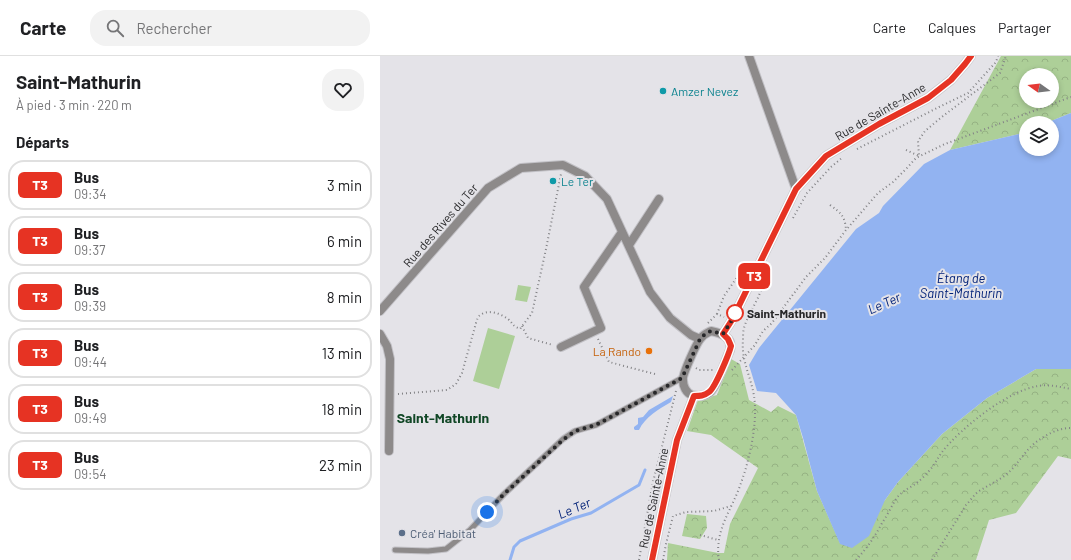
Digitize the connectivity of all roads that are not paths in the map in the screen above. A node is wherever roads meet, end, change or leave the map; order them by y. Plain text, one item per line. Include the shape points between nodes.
1 (749, 56) edge
2 (971, 56) edge
3 (796, 189) junction
4 (659, 199) dead end
5 (622, 232) junction
6 (629, 245) junction
7 (380, 311) edge
8 (380, 334) edge
9 (723, 334) junction
10 (700, 339) junction
11 (561, 347) road end
12 (679, 380) junction
13 (694, 396) junction
14 (389, 451) dead end
15 (395, 550) dead end
16 (652, 560) edge

1 - 3 street
2 - 3 street, Rue de Sainte-Anne via 951,80 928,98 826,156
3 - 9 street, Rue de Sainte-Anne
4 - 6 street
5 - 6 street
5 - 7 street, Rue des Rives du Ter via 607,199 585,176 563,165 521,168 488,188
5 - 11 street via 584,287 601,328
6 - 10 street via 650,292 670,318
8 - 14 street via 387,346 390,359
9 - 10 street via 711,331
9 - 13 street via 731,346 720,373 711,391 702,396
10 - 12 street
12 - 13 street
12 - 15 lane via 596,425 575,431 504,494 470,530 446,549
13 - 16 street, Rue de Sainte-Anne via 677,440

